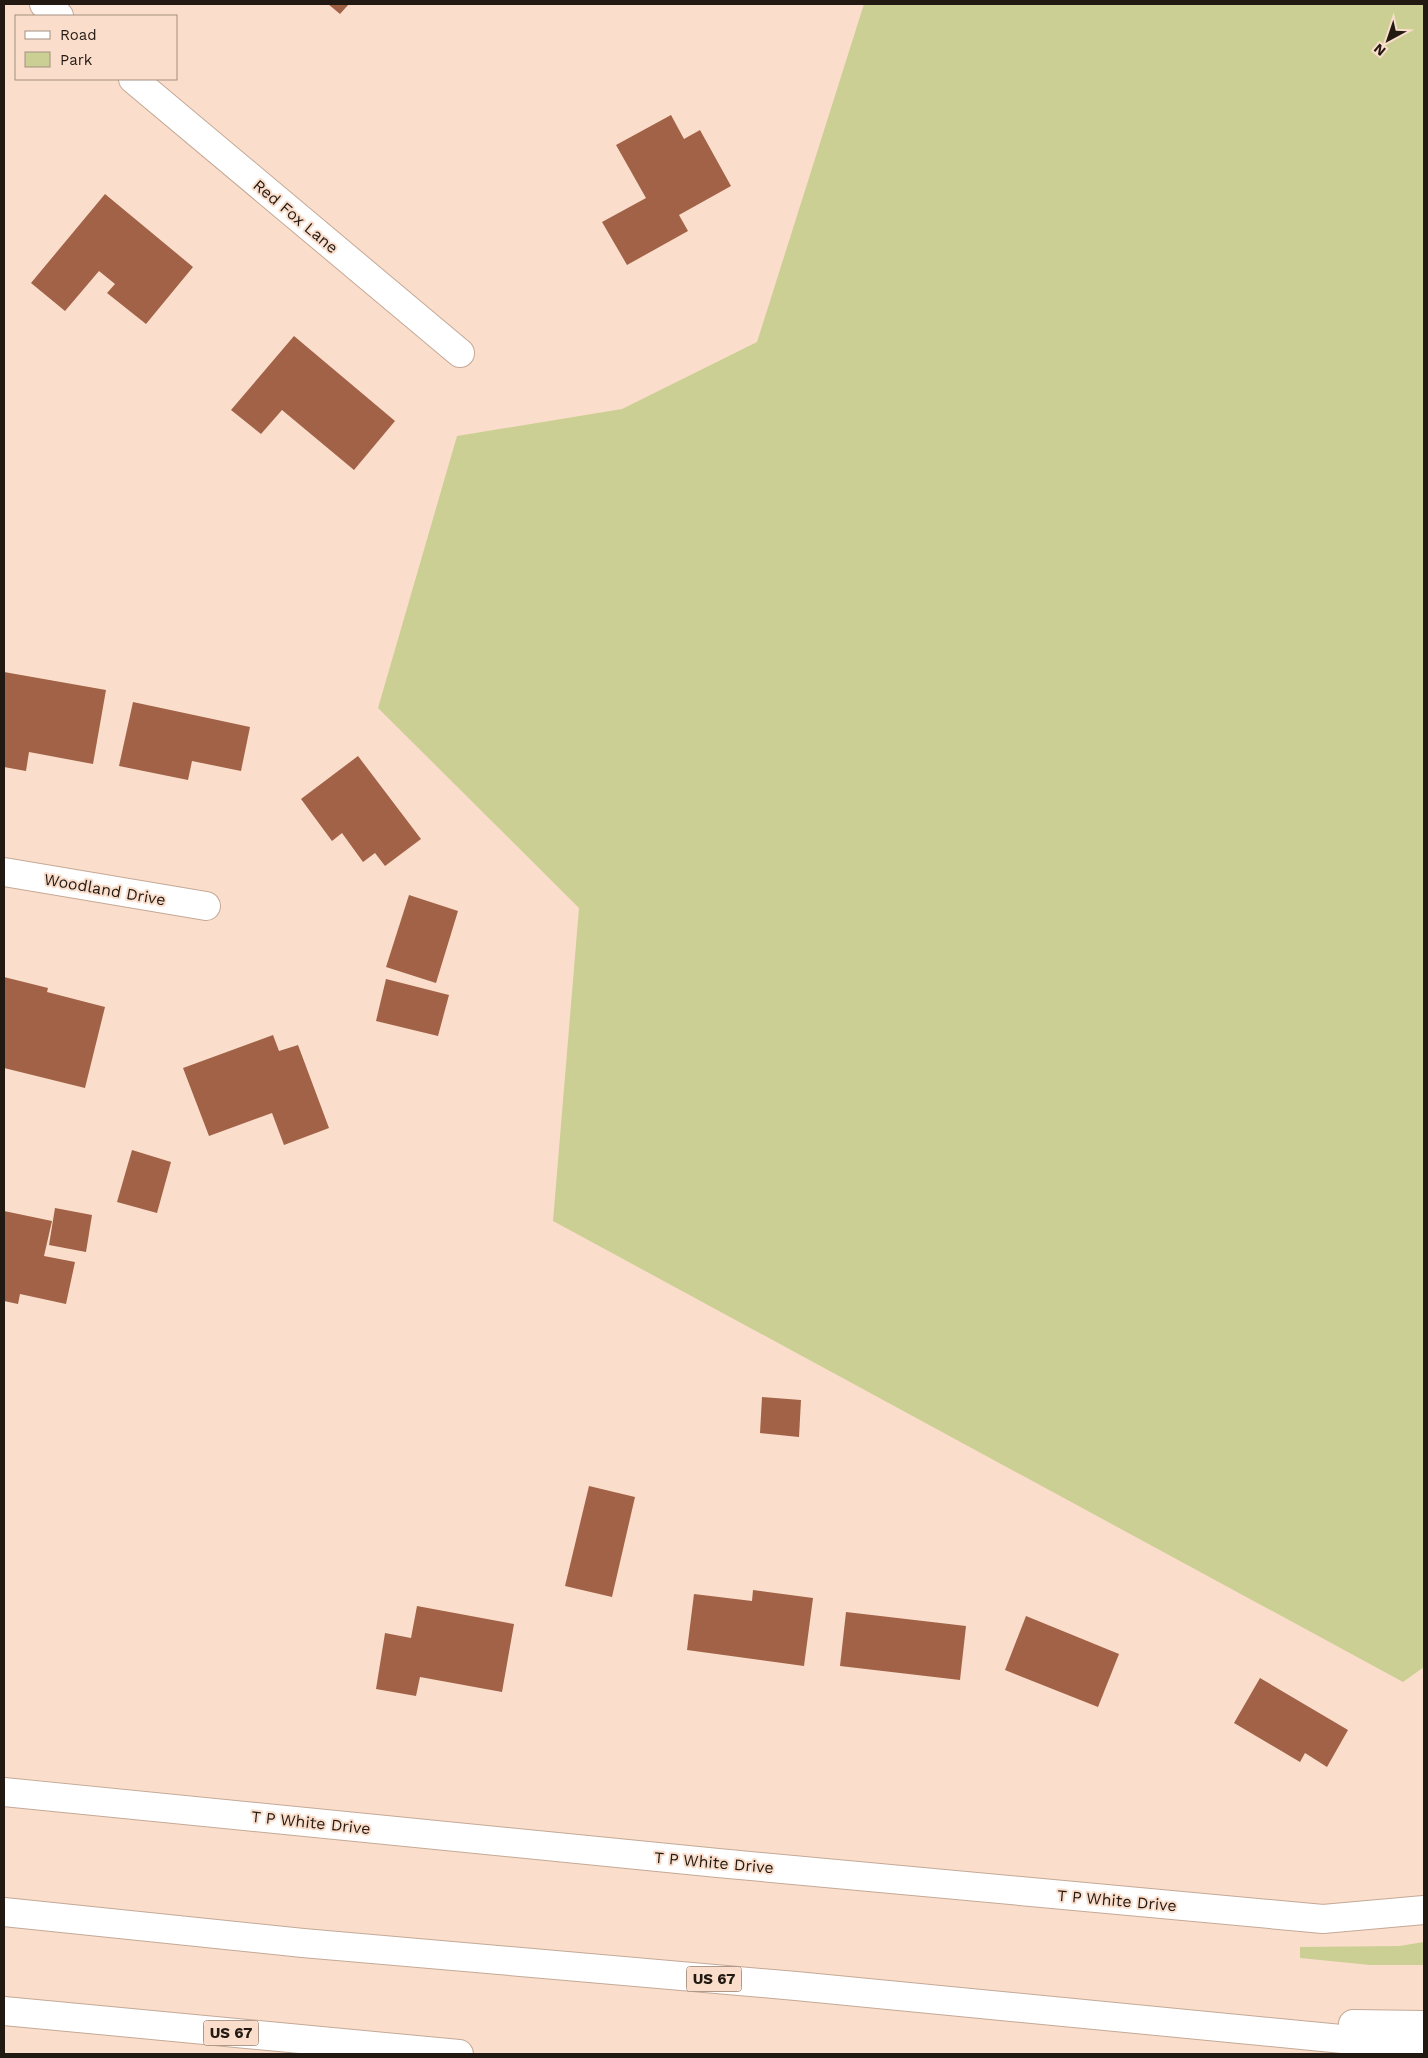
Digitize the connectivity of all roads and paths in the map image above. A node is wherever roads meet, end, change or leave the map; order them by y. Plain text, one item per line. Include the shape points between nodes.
1 (44, 4) edge
2 (58, 15) edge
3 (134, 80) edge
4 (460, 353) dead end
5 (4, 872) edge
6 (206, 906) dead end
7 (4, 1792) edge
8 (1424, 1910) edge
9 (4, 1912) edge
10 (4, 2011) edge
11 (1196, 2024) junction
12 (1424, 2025) edge
13 (1424, 2047) edge
14 (459, 2054) edge

1 - 2 main road
3 - 4 main road, Red Fox Lane
5 - 6 main road, Woodland Drive
7 - 8 main road, T P White Drive via 1323,1919
9 - 11 main road, US 67 via 303,1943
10 - 14 main road, US 67
11 - 12 main road
11 - 13 main road, US 67

